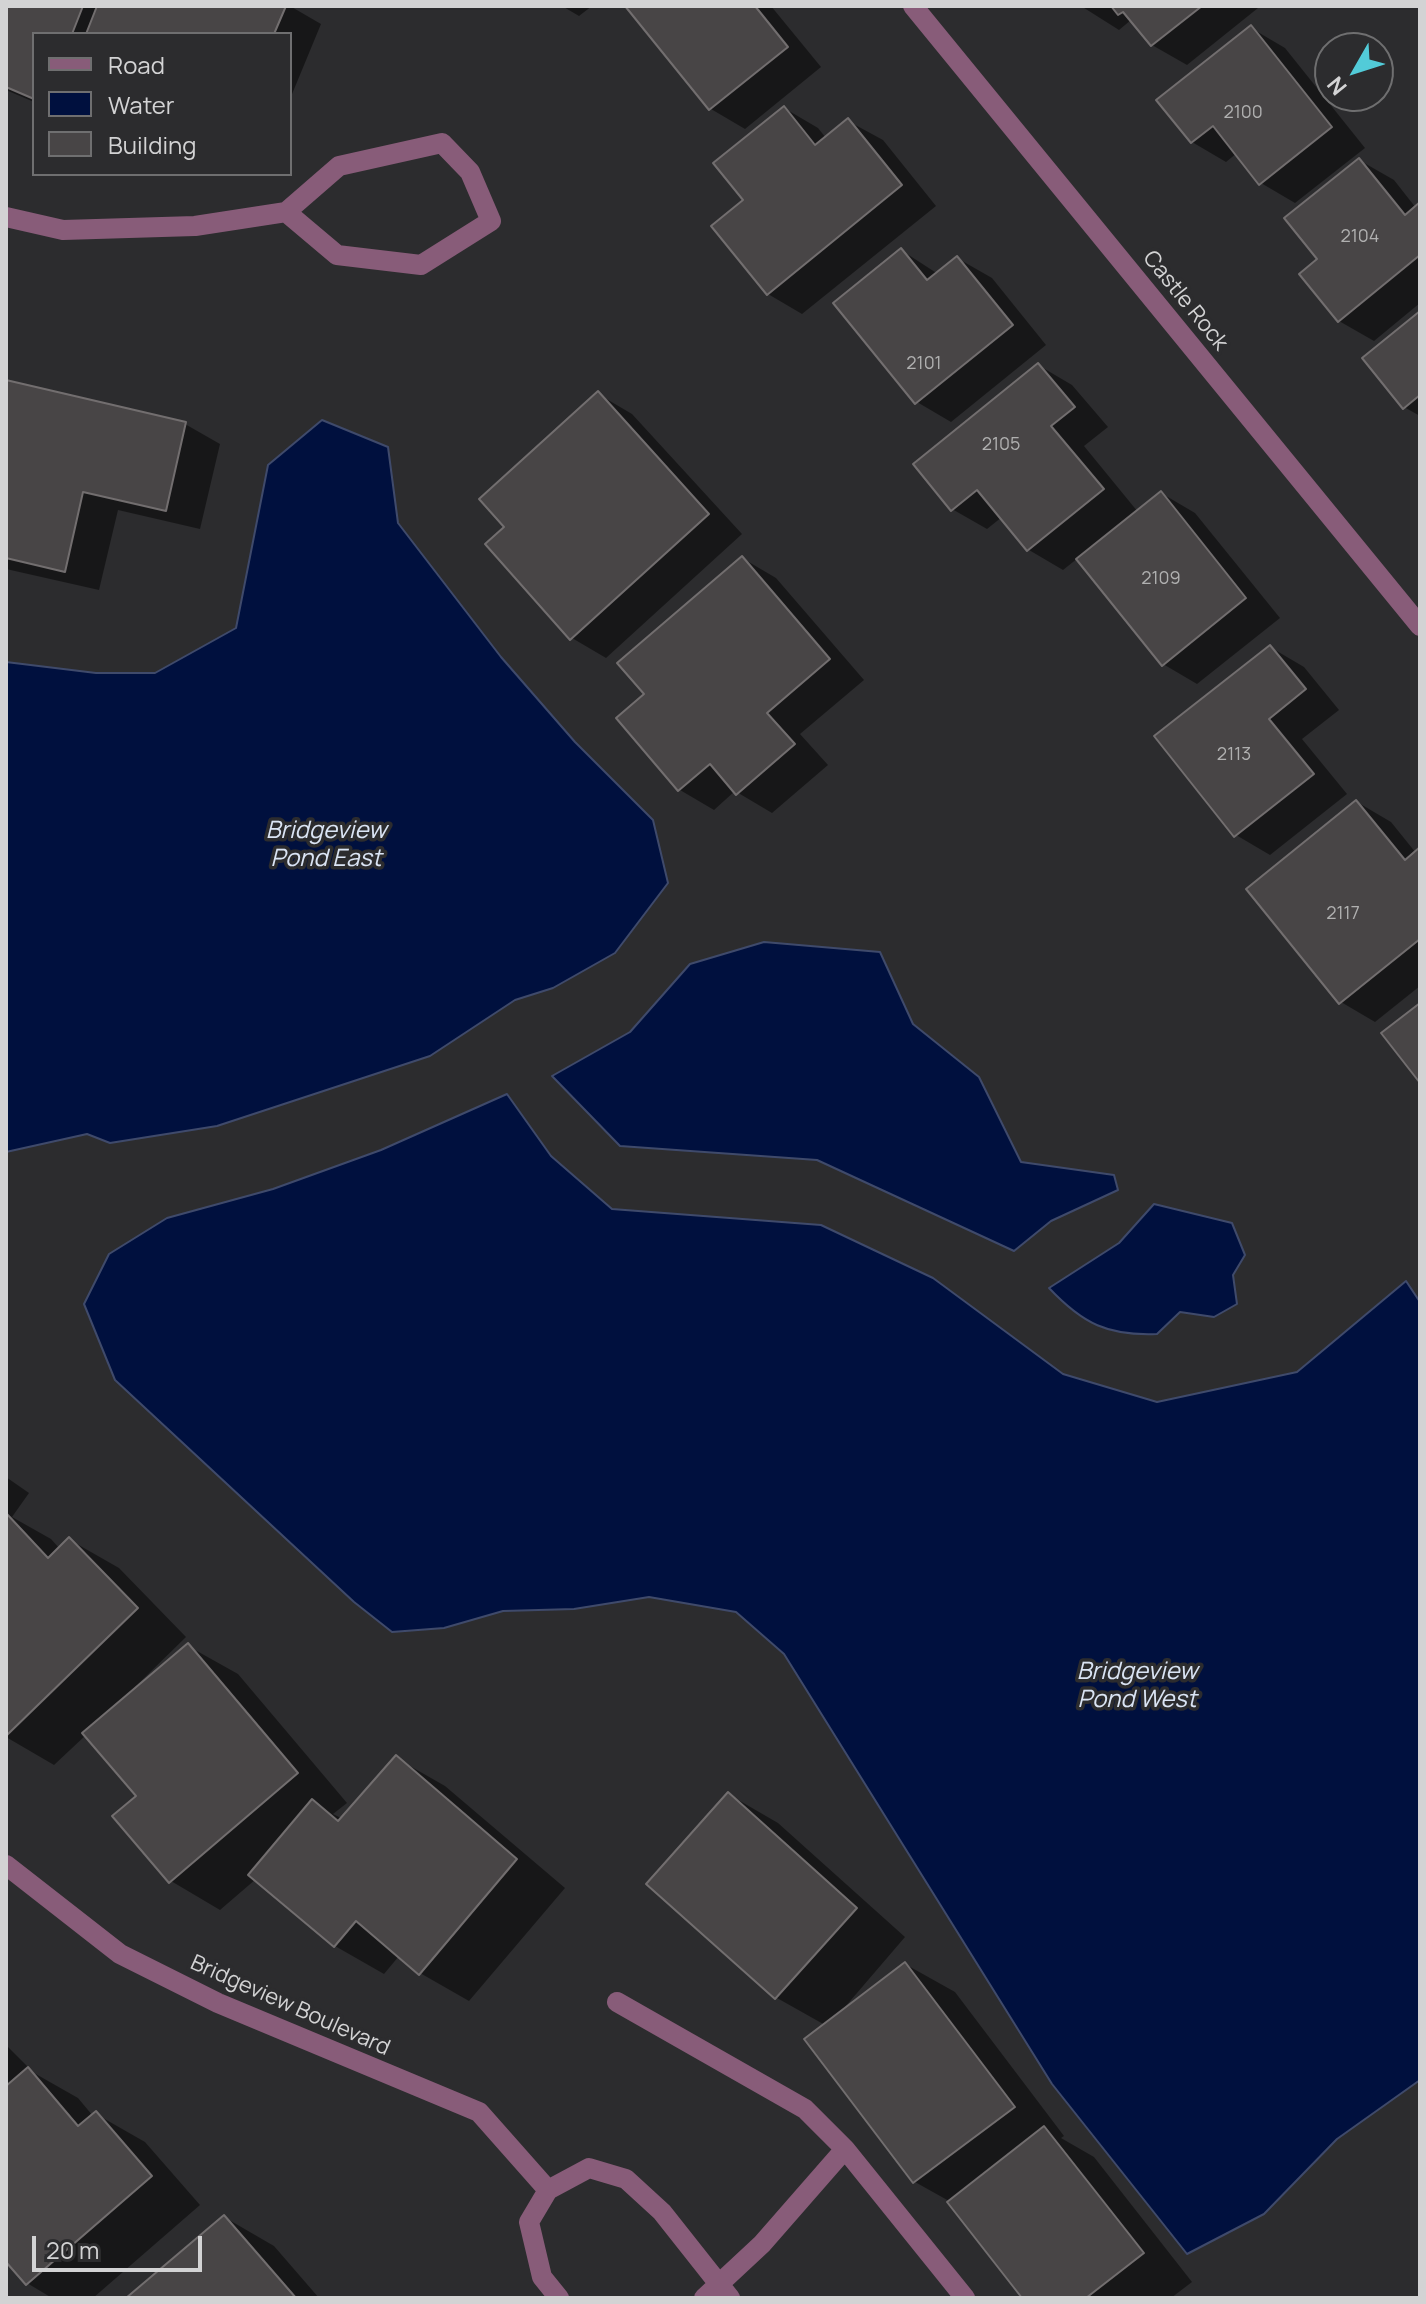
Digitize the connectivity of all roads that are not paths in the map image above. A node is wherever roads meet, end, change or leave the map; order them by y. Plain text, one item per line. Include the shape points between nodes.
1 (913, 6) edge
2 (286, 212) junction
3 (6, 217) edge
4 (1420, 626) edge
5 (6, 1865) edge
6 (617, 2002) dead end
7 (845, 2149) junction
8 (548, 2190) junction
9 (718, 2294) edge
10 (559, 2298) edge
11 (965, 2298) edge

1 - 4 street, Castle Rock
2 - 2 street via 339,166 442,143 470,172 491,221 421,265 337,255
2 - 3 street via 195,226 63,230
5 - 8 street, Bridgeview Boulevard via 120,1954 218,2003 479,2112
6 - 7 street via 805,2109
7 - 9 street
7 - 11 street
8 - 9 street via 589,2168 626,2179 662,2212
8 - 10 street via 529,2222 542,2277

